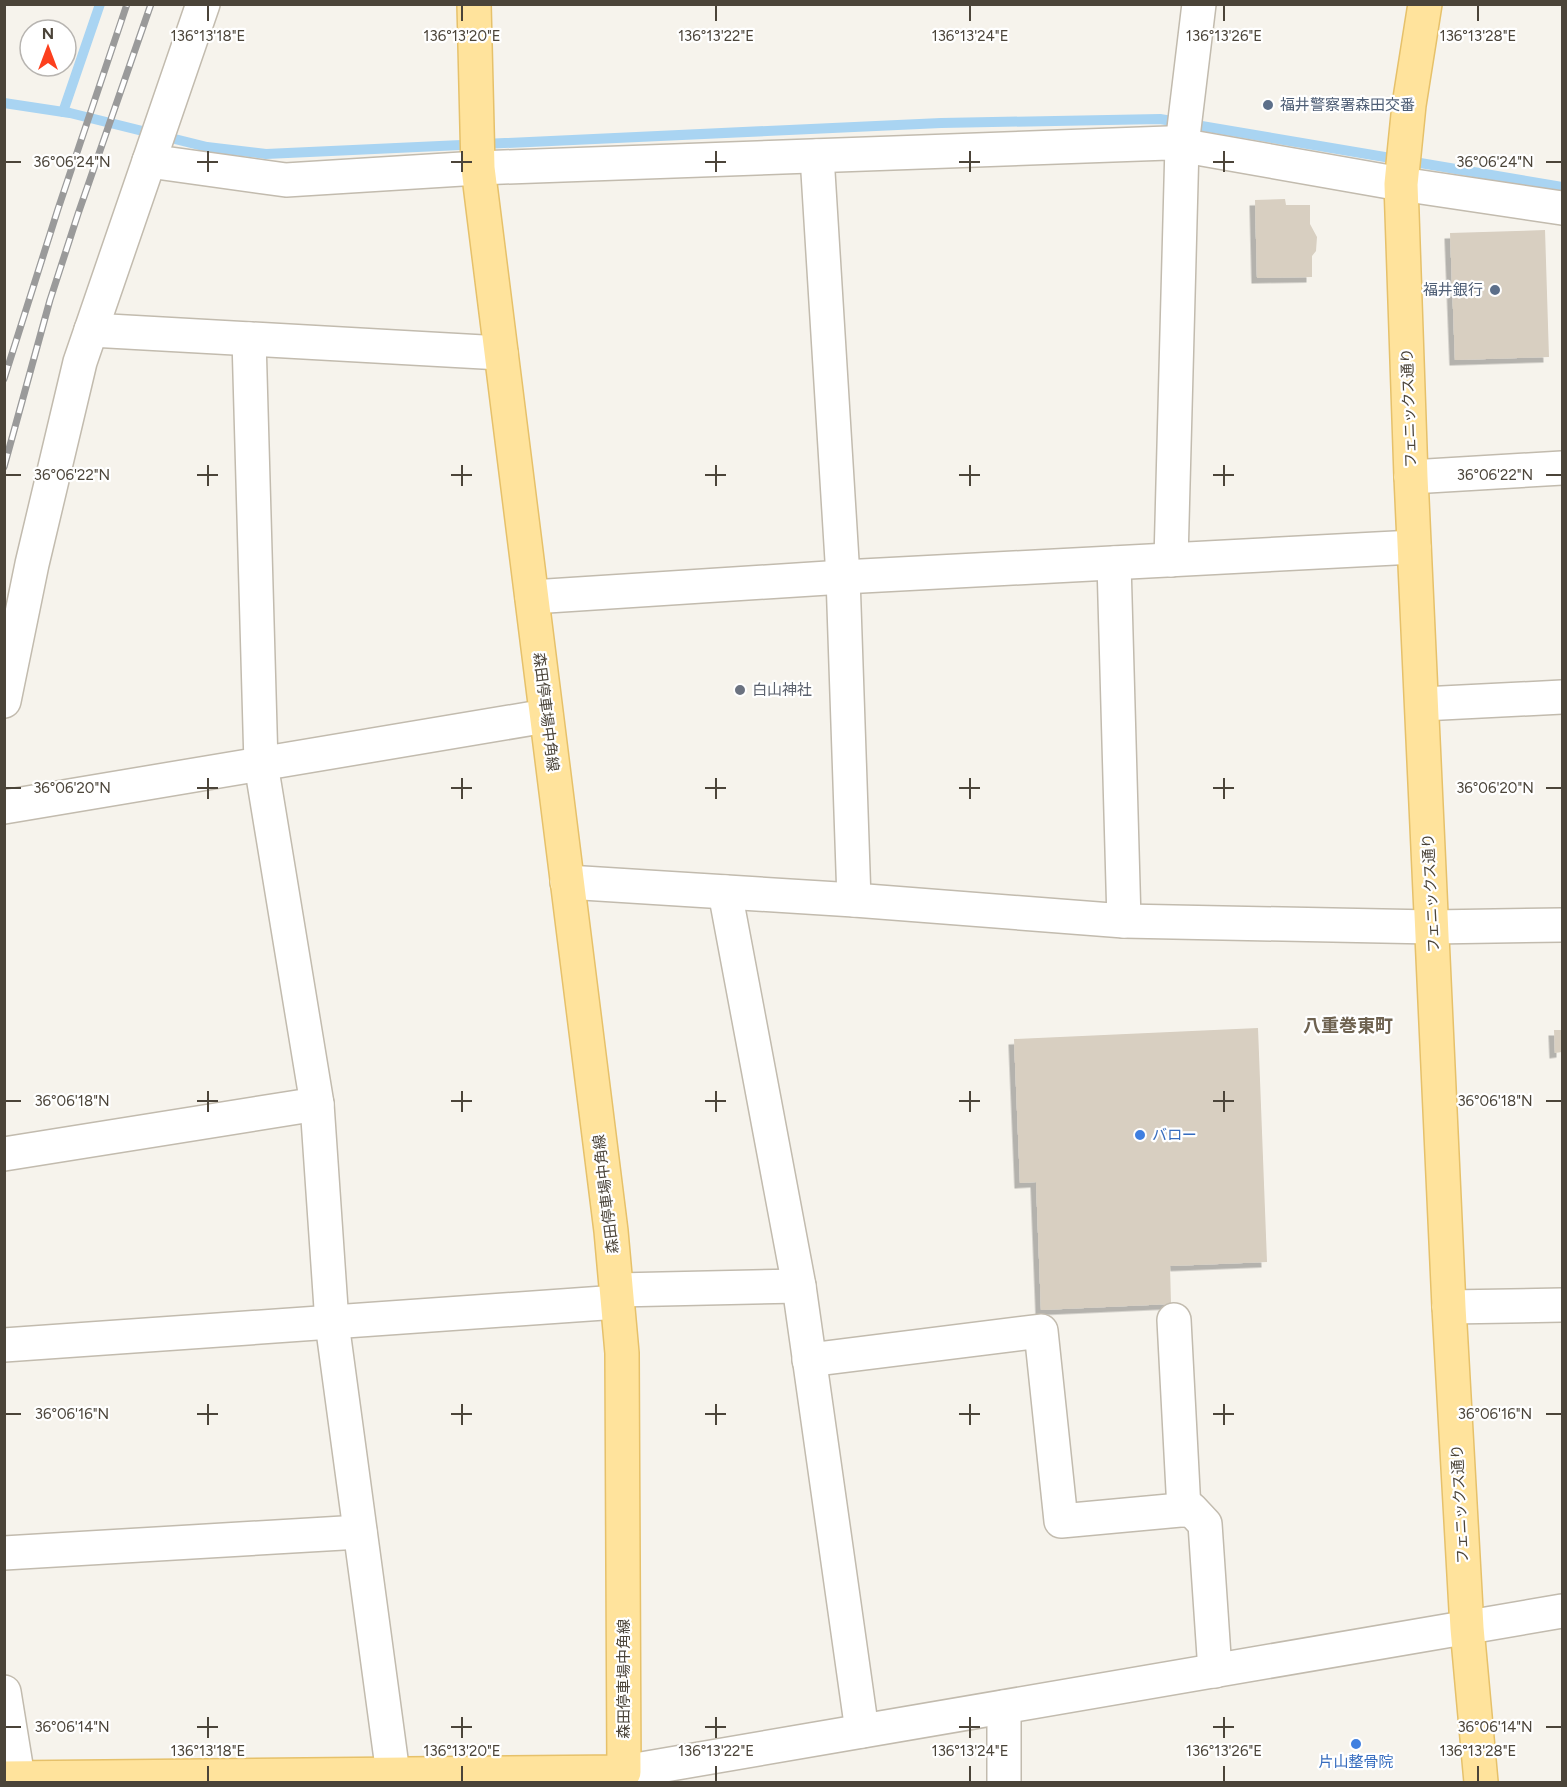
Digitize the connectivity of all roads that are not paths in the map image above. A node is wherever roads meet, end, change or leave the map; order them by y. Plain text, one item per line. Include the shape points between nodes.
1 (203, 4) edge
2 (474, 4) edge
3 (1198, 4) edge
4 (1425, 4) edge
5 (1182, 146) junction
6 (477, 149) junction
7 (817, 156) junction
8 (149, 161) junction
9 (1401, 184) junction
10 (1563, 208) edge
11 (91, 330) junction
12 (249, 339) junction
13 (501, 353) junction
14 (1563, 468) edge
15 (1411, 477) junction
16 (1414, 547) junction
17 (1171, 560) junction
18 (1114, 563) junction
19 (843, 577) junction
20 (532, 597) junction
21 (1563, 697) edge
22 (4, 701) edge
23 (1422, 704) junction
24 (546, 716) junction
25 (261, 764) junction
26 (4, 807) edge
27 (567, 882) junction
28 (724, 892) junction
29 (854, 900) junction
30 (1124, 921) junction
31 (1563, 925) edge
32 (1432, 927) junction
33 (317, 1104) junction
34 (4, 1154) edge
35 (799, 1286) junction
36 (617, 1296) junction
37 (1563, 1305) edge
38 (1449, 1307) junction
39 (1174, 1320) dead end
40 (332, 1323) junction
41 (4, 1345) edge
42 (809, 1360) junction
43 (1184, 1510) junction
44 (360, 1532) junction
45 (4, 1553) edge
46 (1563, 1611) edge
47 (1467, 1628) junction
48 (1215, 1671) junction
49 (4, 1692) edge
50 (1004, 1707) junction
51 (862, 1731) junction
52 (379, 1777) edge
53 (623, 1777) edge
54 (11, 1778) edge
55 (1004, 1782) edge
56 (1481, 1782) edge

1 - 8 street
2 - 6 main road, 森田停車場中角線
3 - 5 street
4 - 9 main road, フェニックス通り via 1408,105
5 - 7 street
5 - 9 street
5 - 17 street
6 - 7 street
6 - 8 street via 286,180
6 - 13 main road, 森田停車場中角線
7 - 19 street
8 - 11 street
9 - 10 street
9 - 15 main road, フェニックス通り
11 - 12 street
11 - 22 street via 35,552
12 - 13 street
12 - 25 street
13 - 20 main road, 森田停車場中角線
14 - 15 street
15 - 16 main road, フェニックス通り
16 - 17 street
16 - 23 main road, フェニックス通り
17 - 18 street
18 - 19 street
18 - 30 street
19 - 20 street
19 - 29 street
20 - 24 main road, 森田停車場中角線
21 - 23 street
23 - 32 main road, フェニックス通り
24 - 25 street
24 - 27 main road, 森田停車場中角線
25 - 26 street
25 - 33 street
27 - 28 street
27 - 36 main road, 森田停車場中角線
28 - 29 street
28 - 35 street
29 - 30 street
30 - 32 street
31 - 32 street
32 - 38 main road, フェニックス通り
33 - 34 street
33 - 40 street
35 - 36 street
35 - 42 street
36 - 40 street
36 - 53 main road, 森田停車場中角線 via 622,1353
37 - 38 street
38 - 47 main road, フェニックス通り
39 - 43 street
40 - 41 street
40 - 44 street
42 - 43 street via 1041,1332 1061,1521
42 - 51 street
43 - 48 street via 1191,1509 1205,1524
44 - 45 street
44 - 52 street
46 - 47 street
47 - 48 street
47 - 56 main road, フェニックス通り
48 - 50 street
49 - 54 street
50 - 51 street
50 - 55 street
51 - 53 street
52 - 53 main road
52 - 54 main road

